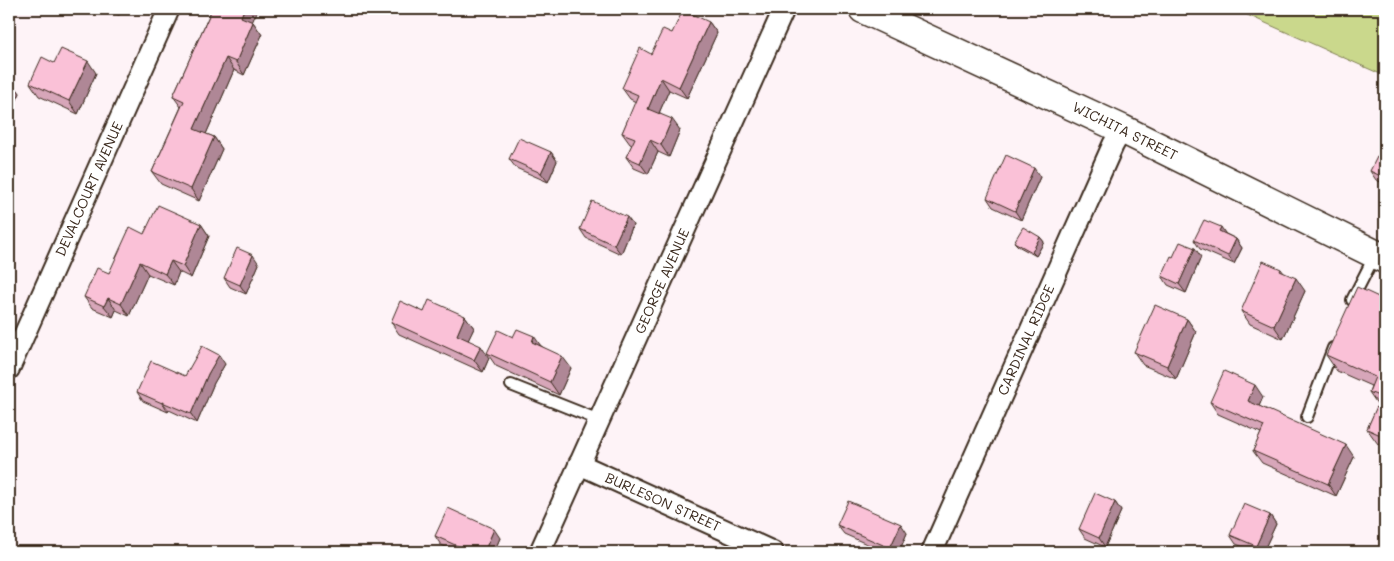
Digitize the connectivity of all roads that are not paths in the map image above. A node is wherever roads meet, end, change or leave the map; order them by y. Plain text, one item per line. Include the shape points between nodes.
1 (169, 9) edge
2 (784, 9) edge
3 (863, 9) edge
4 (1122, 129) junction
5 (1380, 256) edge
6 (1350, 305) edge
7 (1336, 342) edge
8 (9, 369) edge
9 (512, 384) dead end
10 (1307, 417) dead end
11 (599, 420) junction
12 (579, 464) junction
13 (540, 552) edge
14 (773, 552) edge
15 (932, 552) edge

1 - 8 street, DEVALCOURT AVENUE
2 - 11 street, GEORGE AVENUE
3 - 4 main road, WICHITA STREET
4 - 5 main road, WICHITA STREET
4 - 15 street, CARDINAL RIDGE
5 - 6 lane
7 - 10 lane
9 - 11 lane
11 - 12 street, GEORGE AVENUE
12 - 13 street, GEORGE AVENUE
12 - 14 street, BURLESON STREET

